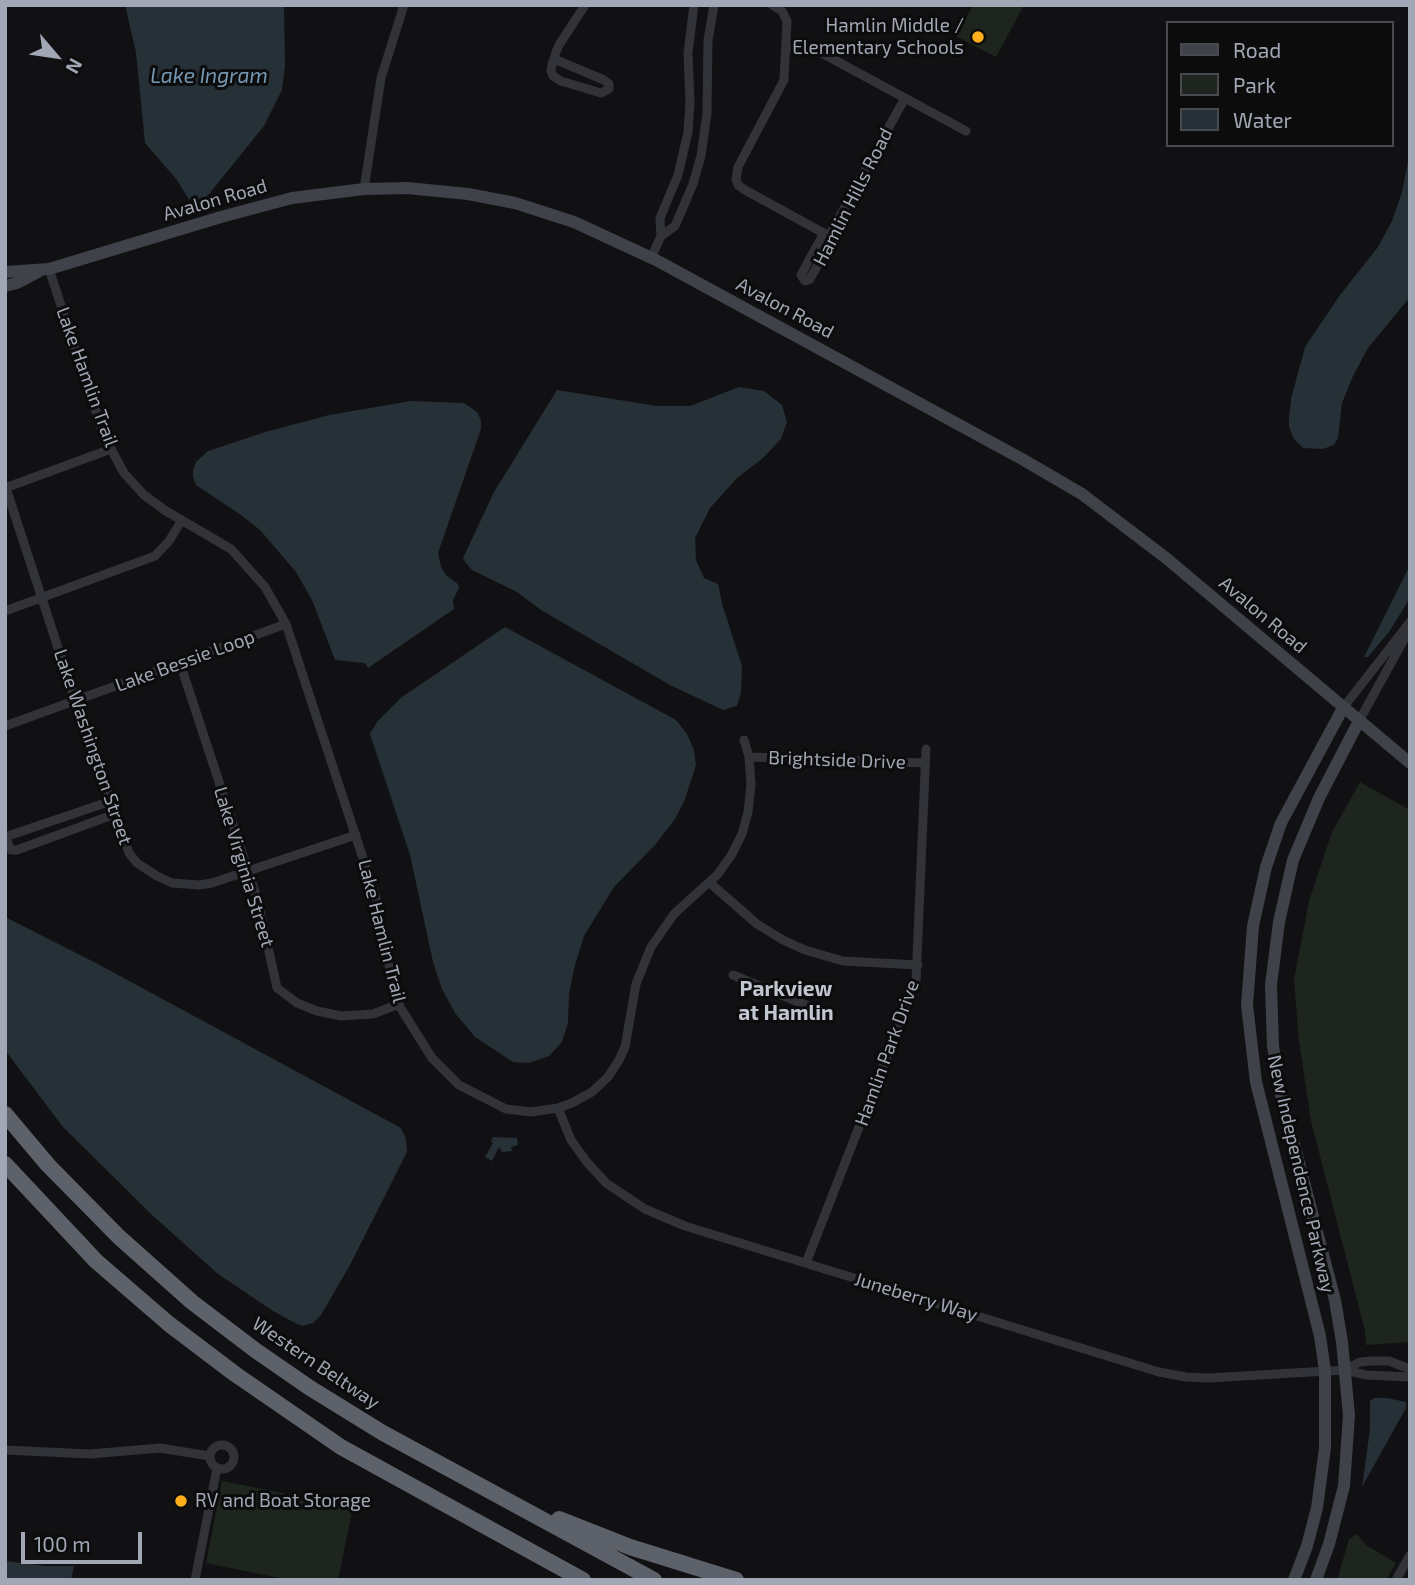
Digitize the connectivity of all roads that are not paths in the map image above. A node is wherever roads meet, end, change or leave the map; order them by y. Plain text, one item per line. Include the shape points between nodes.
1 (404, 5) edge
2 (585, 5) edge
3 (694, 5) edge
4 (713, 5) edge
5 (772, 5) edge
6 (787, 47) junction
7 (554, 60) junction
8 (905, 98) junction
9 (965, 131) dead end
10 (364, 189) junction
11 (661, 236) junction
12 (651, 258) junction
13 (45, 270) junction
14 (5, 272) edge
15 (5, 286) edge
16 (111, 449) junction
17 (6, 488) edge
18 (182, 520) junction
19 (42, 598) junction
20 (5, 611) edge
21 (1410, 622) edge
22 (286, 624) junction
23 (1410, 628) edge
24 (180, 663) junction
25 (75, 700) junction
26 (1343, 708) junction
27 (1359, 722) junction
28 (5, 726) edge
29 (744, 740) dead end
30 (926, 749) dead end
31 (749, 757) junction
32 (925, 763) junction
33 (1410, 763) edge
34 (111, 801) junction
35 (115, 814) junction
36 (356, 835) junction
37 (248, 871) junction
38 (710, 883) junction
39 (918, 965) junction
40 (733, 975) dead end
41 (399, 1004) junction
42 (814, 1007) dead end
43 (558, 1108) junction
44 (5, 1114) edge
45 (5, 1164) edge
46 (806, 1263) junction
47 (1410, 1369) edge
48 (1345, 1370) junction
49 (1325, 1371) junction
50 (1410, 1377) edge
51 (5, 1450) edge
52 (209, 1456) junction
53 (217, 1468) junction
54 (456, 1473) junction
55 (478, 1523) junction
56 (1409, 1556) edge
57 (195, 1580) edge
58 (559, 1580) edge
59 (583, 1580) edge
60 (654, 1580) edge
61 (736, 1580) edge
62 (1294, 1580) edge
63 (1316, 1580) edge
64 (1396, 1580) edge

1 - 10 street via 381,78
2 - 7 street
3 - 11 street via 688,53 688,132 678,175 660,218
4 - 11 street via 701,156 675,226
5 - 6 street via 787,18
6 - 8 street via 817,51
6 - 8 street, Hamlin Hills Road via 782,85 736,179 743,189 826,234
7 - 7 street via 607,81 609,89 601,93 559,80 551,71
8 - 9 street
10 - 12 main road, Avalon Road via 407,188 515,203 575,222
10 - 13 main road, Avalon Road via 292,198
11 - 12 street
12 - 26 main road, Avalon Road via 1082,494 1166,558
13 - 14 main road, Avalon Road
13 - 15 main road, Avalon Road
13 - 16 street, Lake Hamlin Trail
16 - 17 street
16 - 18 street, Lake Hamlin Trail via 144,495
17 - 19 street, Lake Washington Street
18 - 19 street via 155,556
18 - 22 street, Lake Hamlin Trail via 231,549 265,587
19 - 20 street
19 - 25 street, Lake Washington Street
21 - 26 street
22 - 24 street, Lake Bessie Loop
22 - 36 street, Lake Hamlin Trail
23 - 27 street
24 - 25 street, Lake Bessie Loop
24 - 37 street, Lake Virginia Street
25 - 28 street, Lake Bessie Loop
25 - 34 street, Lake Washington Street
26 - 27 main road, Avalon Road
26 - 49 main road, New Independence Parkway via 1281,823 1266,867 1253,926 1247,1005 1255,1082
27 - 33 main road, Avalon Road
27 - 48 main road, New Independence Parkway via 1293,860 1271,985 1280,1091 1328,1270
29 - 31 street, Lake Hamlin Trail
30 - 32 street, Hamlin Park Drive
31 - 32 street, Brightside Drive
31 - 38 street, Lake Hamlin Trail via 750,795 744,829
32 - 39 street, Hamlin Park Drive
34 - 35 street, Lake Washington Street
34 - 35 street via 5,838 11,850 17,850
35 - 37 street, Lake Washington Street via 137,863 172,883 199,885
36 - 37 street, Lake Washington Street
36 - 41 street, Lake Hamlin Trail via 376,898
37 - 41 street, Lake Virginia Street via 274,981 282,993 317,1011 341,1016 373,1014
38 - 39 street via 763,929 805,950 843,961
38 - 43 street, Lake Hamlin Trail via 674,914 650,947 636,984 627,1040 615,1067 592,1092
39 - 46 street, Hamlin Park Drive via 911,998
40 - 42 street
41 - 43 street, Lake Hamlin Trail via 432,1058 459,1085 506,1109
43 - 46 street, Juneberry Way via 586,1161 634,1203 675,1223
44 - 54 highway, Western Beltway via 119,1237 192,1301 310,1388
45 - 55 highway via 96,1261 169,1324 341,1447
46 - 49 street, Juneberry Way via 1172,1374 1208,1378
47 - 48 street via 1372,1360
48 - 49 street, Juneberry Way
48 - 50 street
48 - 63 main road, New Independence Parkway via 1349,1415 1344,1486
49 - 62 main road, New Independence Parkway via 1325,1447 1317,1508
51 - 52 street via 90,1454 160,1448
52 - 53 street
52 - 53 street via 216,1446 231,1450 231,1465
53 - 57 street
54 - 60 highway, Western Beltway
54 - 61 highway via 630,1547
55 - 58 highway
55 - 59 highway
56 - 64 street

